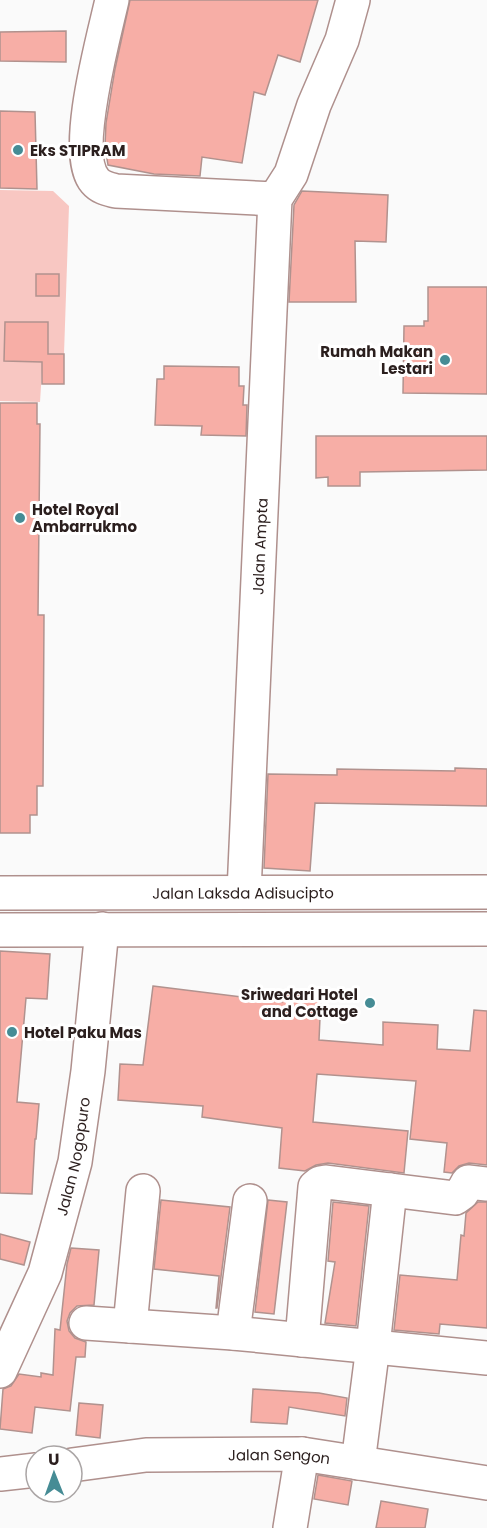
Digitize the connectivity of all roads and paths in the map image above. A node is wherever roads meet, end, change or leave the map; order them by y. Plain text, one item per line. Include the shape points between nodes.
1 (112, 0) edge
2 (353, 0) edge
3 (275, 199) junction
4 (244, 892) junction
5 (487, 892) edge
6 (0, 893) edge
7 (102, 929) junction
8 (487, 929) edge
9 (0, 930) edge
10 (487, 1184) edge
11 (390, 1190) junction
12 (143, 1191) dead end
13 (249, 1201) dead end
14 (86, 1323) dead end
15 (130, 1326) junction
16 (233, 1333) junction
17 (303, 1340) junction
18 (373, 1346) junction
19 (487, 1358) edge
20 (0, 1371) edge
21 (302, 1454) junction
22 (358, 1462) junction
23 (84, 1463) edge
24 (24, 1471) edge
25 (0, 1473) edge
26 (487, 1483) edge
27 (291, 1528) edge

1 - 3 street via 86,132 87,163 95,181 116,190
2 - 3 street via 342,40 314,105 291,174
3 - 4 street, Jalan Ampta
4 - 5 street, Jalan Laksda Adisucipto
4 - 6 street, Jalan Laksda Adisucipto
7 - 8 street
7 - 9 street
7 - 20 street, Jalan Nogopuro via 75,1162 45,1273
10 - 11 street via 468,1182 455,1198
11 - 17 street via 326,1182 315,1187
11 - 18 street
12 - 15 street
13 - 16 street
14 - 15 street
15 - 16 street
16 - 17 street
17 - 18 street
18 - 19 street
18 - 22 street
21 - 22 street, Jalan Sengon
21 - 23 street, Jalan Sengon via 147,1455
21 - 27 street
22 - 26 street, Jalan Sengon
24 - 25 street

